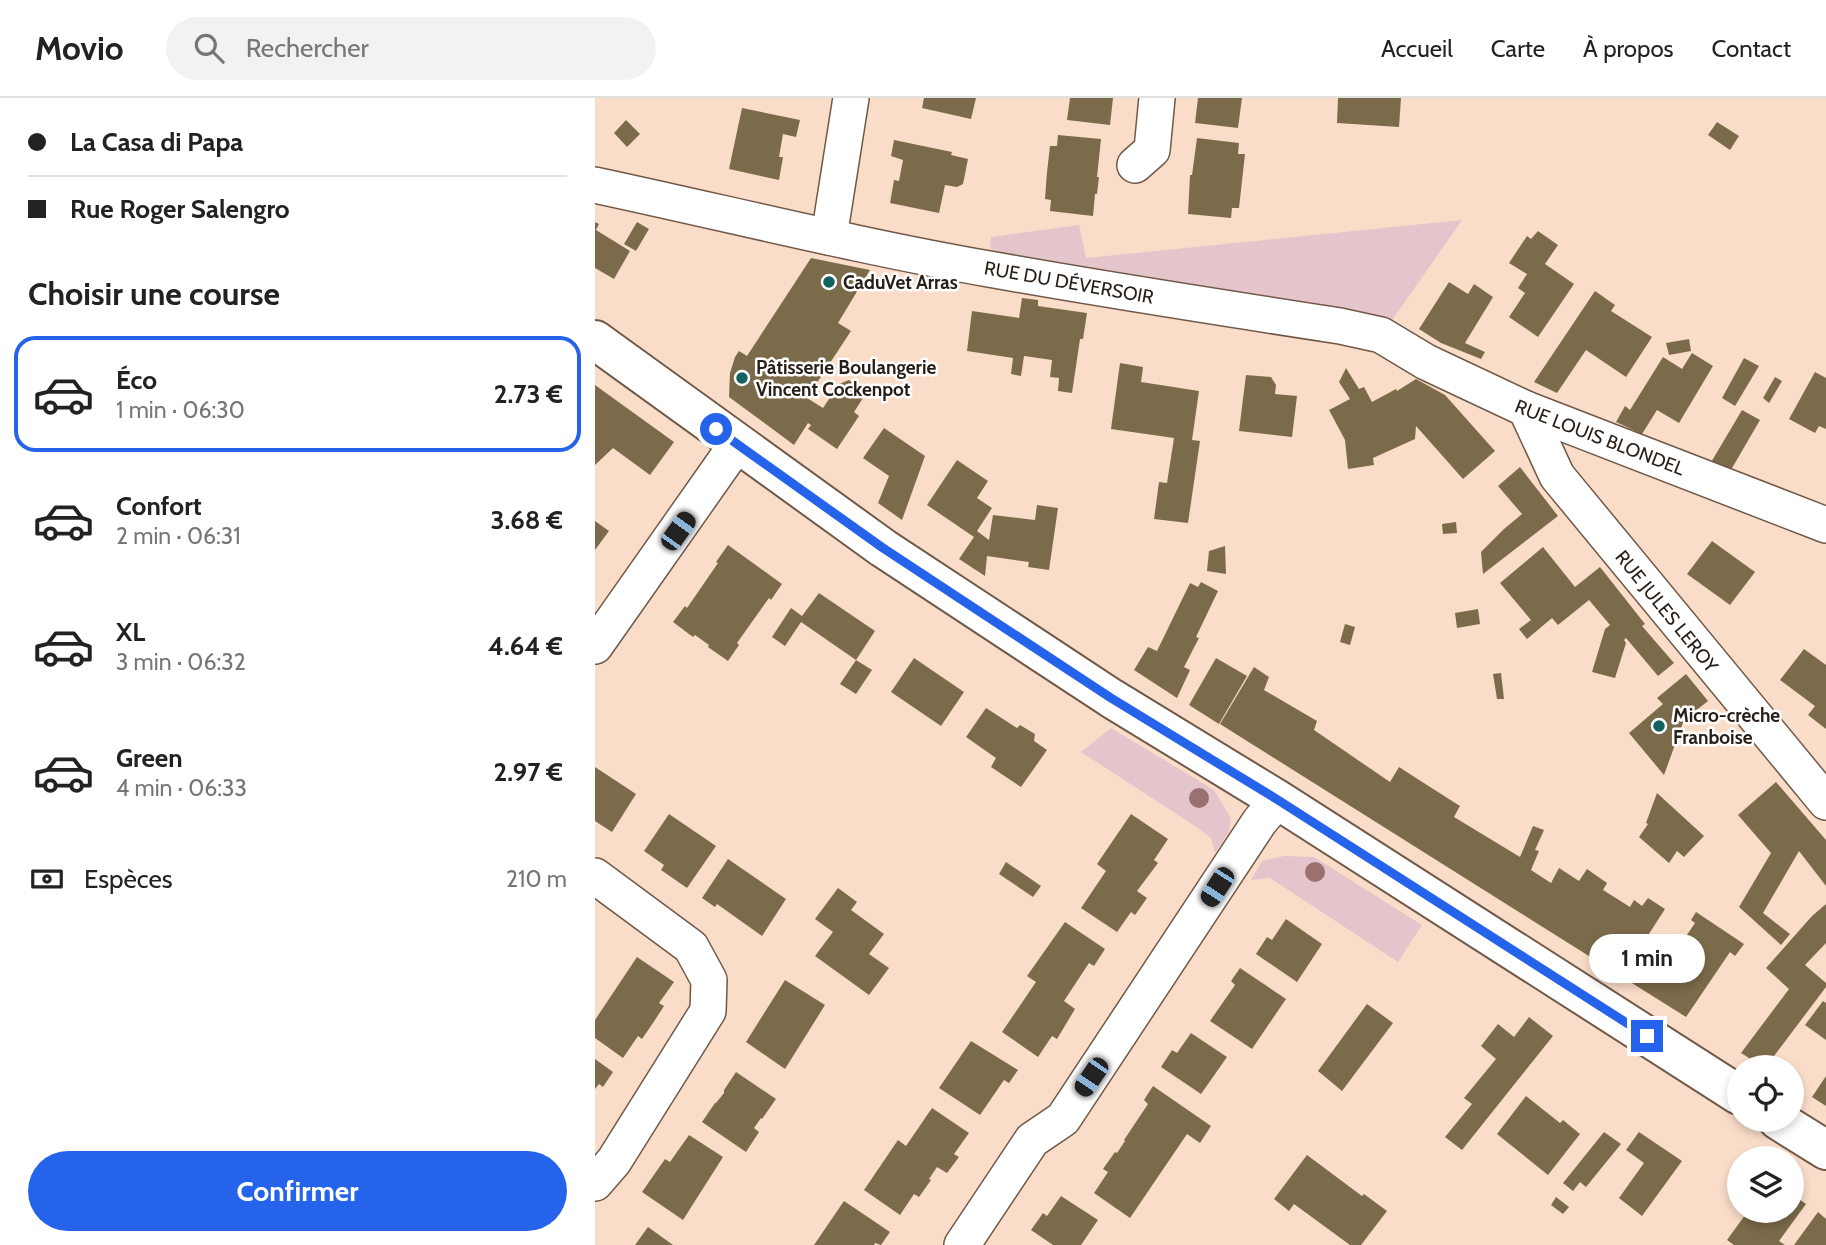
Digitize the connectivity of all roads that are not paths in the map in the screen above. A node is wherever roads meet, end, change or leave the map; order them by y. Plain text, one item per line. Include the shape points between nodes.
1 (851, 98) edge
2 (1157, 98) edge
3 (1135, 165) dead end
4 (595, 185) edge
5 (829, 237) junction
6 (1381, 335) joint
7 (595, 340) edge
8 (1526, 410) junction
9 (737, 444) junction
10 (1826, 525) edge
11 (595, 646) edge
12 (1278, 800) junction
13 (1826, 802) edge
14 (595, 876) edge
15 (1727, 1088) edge
16 (1797, 1132) edge
17 (1826, 1150) edge
18 (595, 1183) edge
19 (962, 1245) edge

1 - 5 street
2 - 3 street via 1152,150
4 - 5 street, RUE DU DÉVERSOIR
5 - 6 street, RUE DU DÉVERSOIR via 988,269
6 - 8 street, RUE LOUIS BLONDEL
7 - 9 main road
8 - 10 street, RUE LOUIS BLONDEL
8 - 13 street, RUE JULES LEROY via 1557,476
9 - 11 street
9 - 12 main road via 883,548 1111,698
12 - 15 main road
12 - 19 street via 1063,1119 1032,1140
14 - 18 street via 691,947 709,980 708,1011 614,1161
16 - 17 main road

